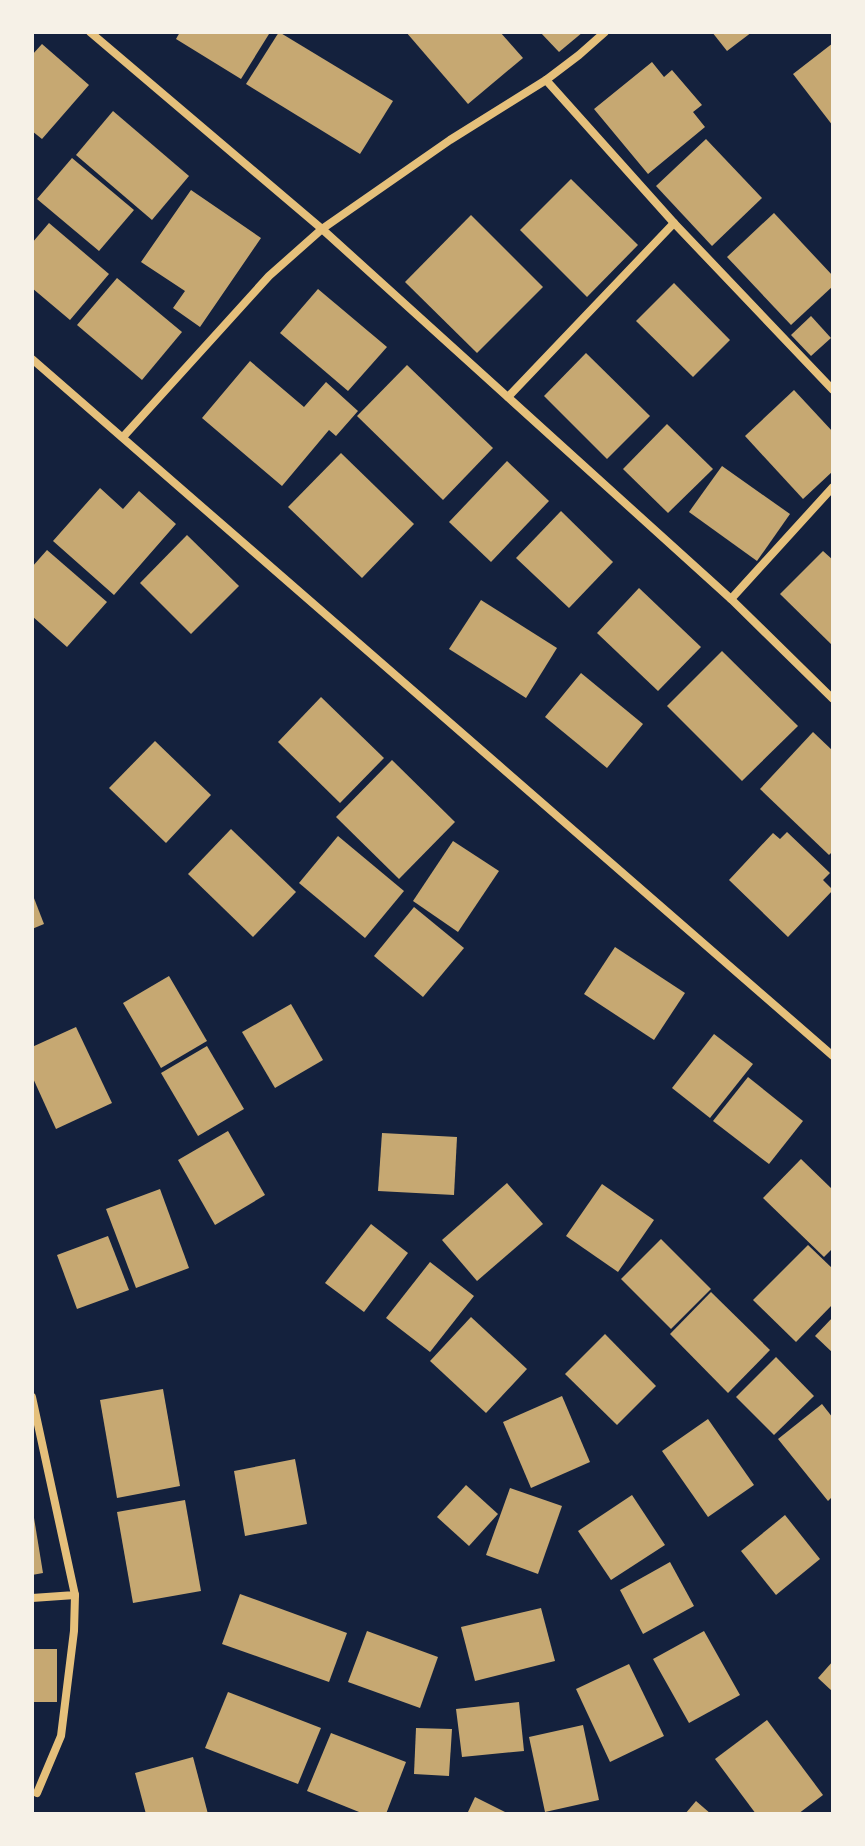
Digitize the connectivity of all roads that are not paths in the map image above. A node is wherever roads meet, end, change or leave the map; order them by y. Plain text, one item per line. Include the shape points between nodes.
1 (90, 32) edge
2 (605, 32) edge
3 (546, 80) junction
4 (674, 223) junction
5 (322, 229) junction
6 (32, 359) edge
7 (833, 390) edge
8 (508, 397) junction
9 (123, 437) junction
10 (833, 487) edge
11 (731, 599) junction
12 (833, 699) edge
13 (833, 1056) edge
14 (32, 1397) edge
15 (75, 1595) junction
16 (32, 1598) edge
17 (37, 1793) dead end

1 - 5 street
2 - 3 street
3 - 4 street
3 - 5 street
4 - 7 street
4 - 8 street
5 - 8 street
5 - 9 street via 269,276
6 - 9 street
8 - 11 street
9 - 13 street
10 - 11 street
11 - 12 street
14 - 15 street
15 - 16 street
15 - 17 street via 61,1736

